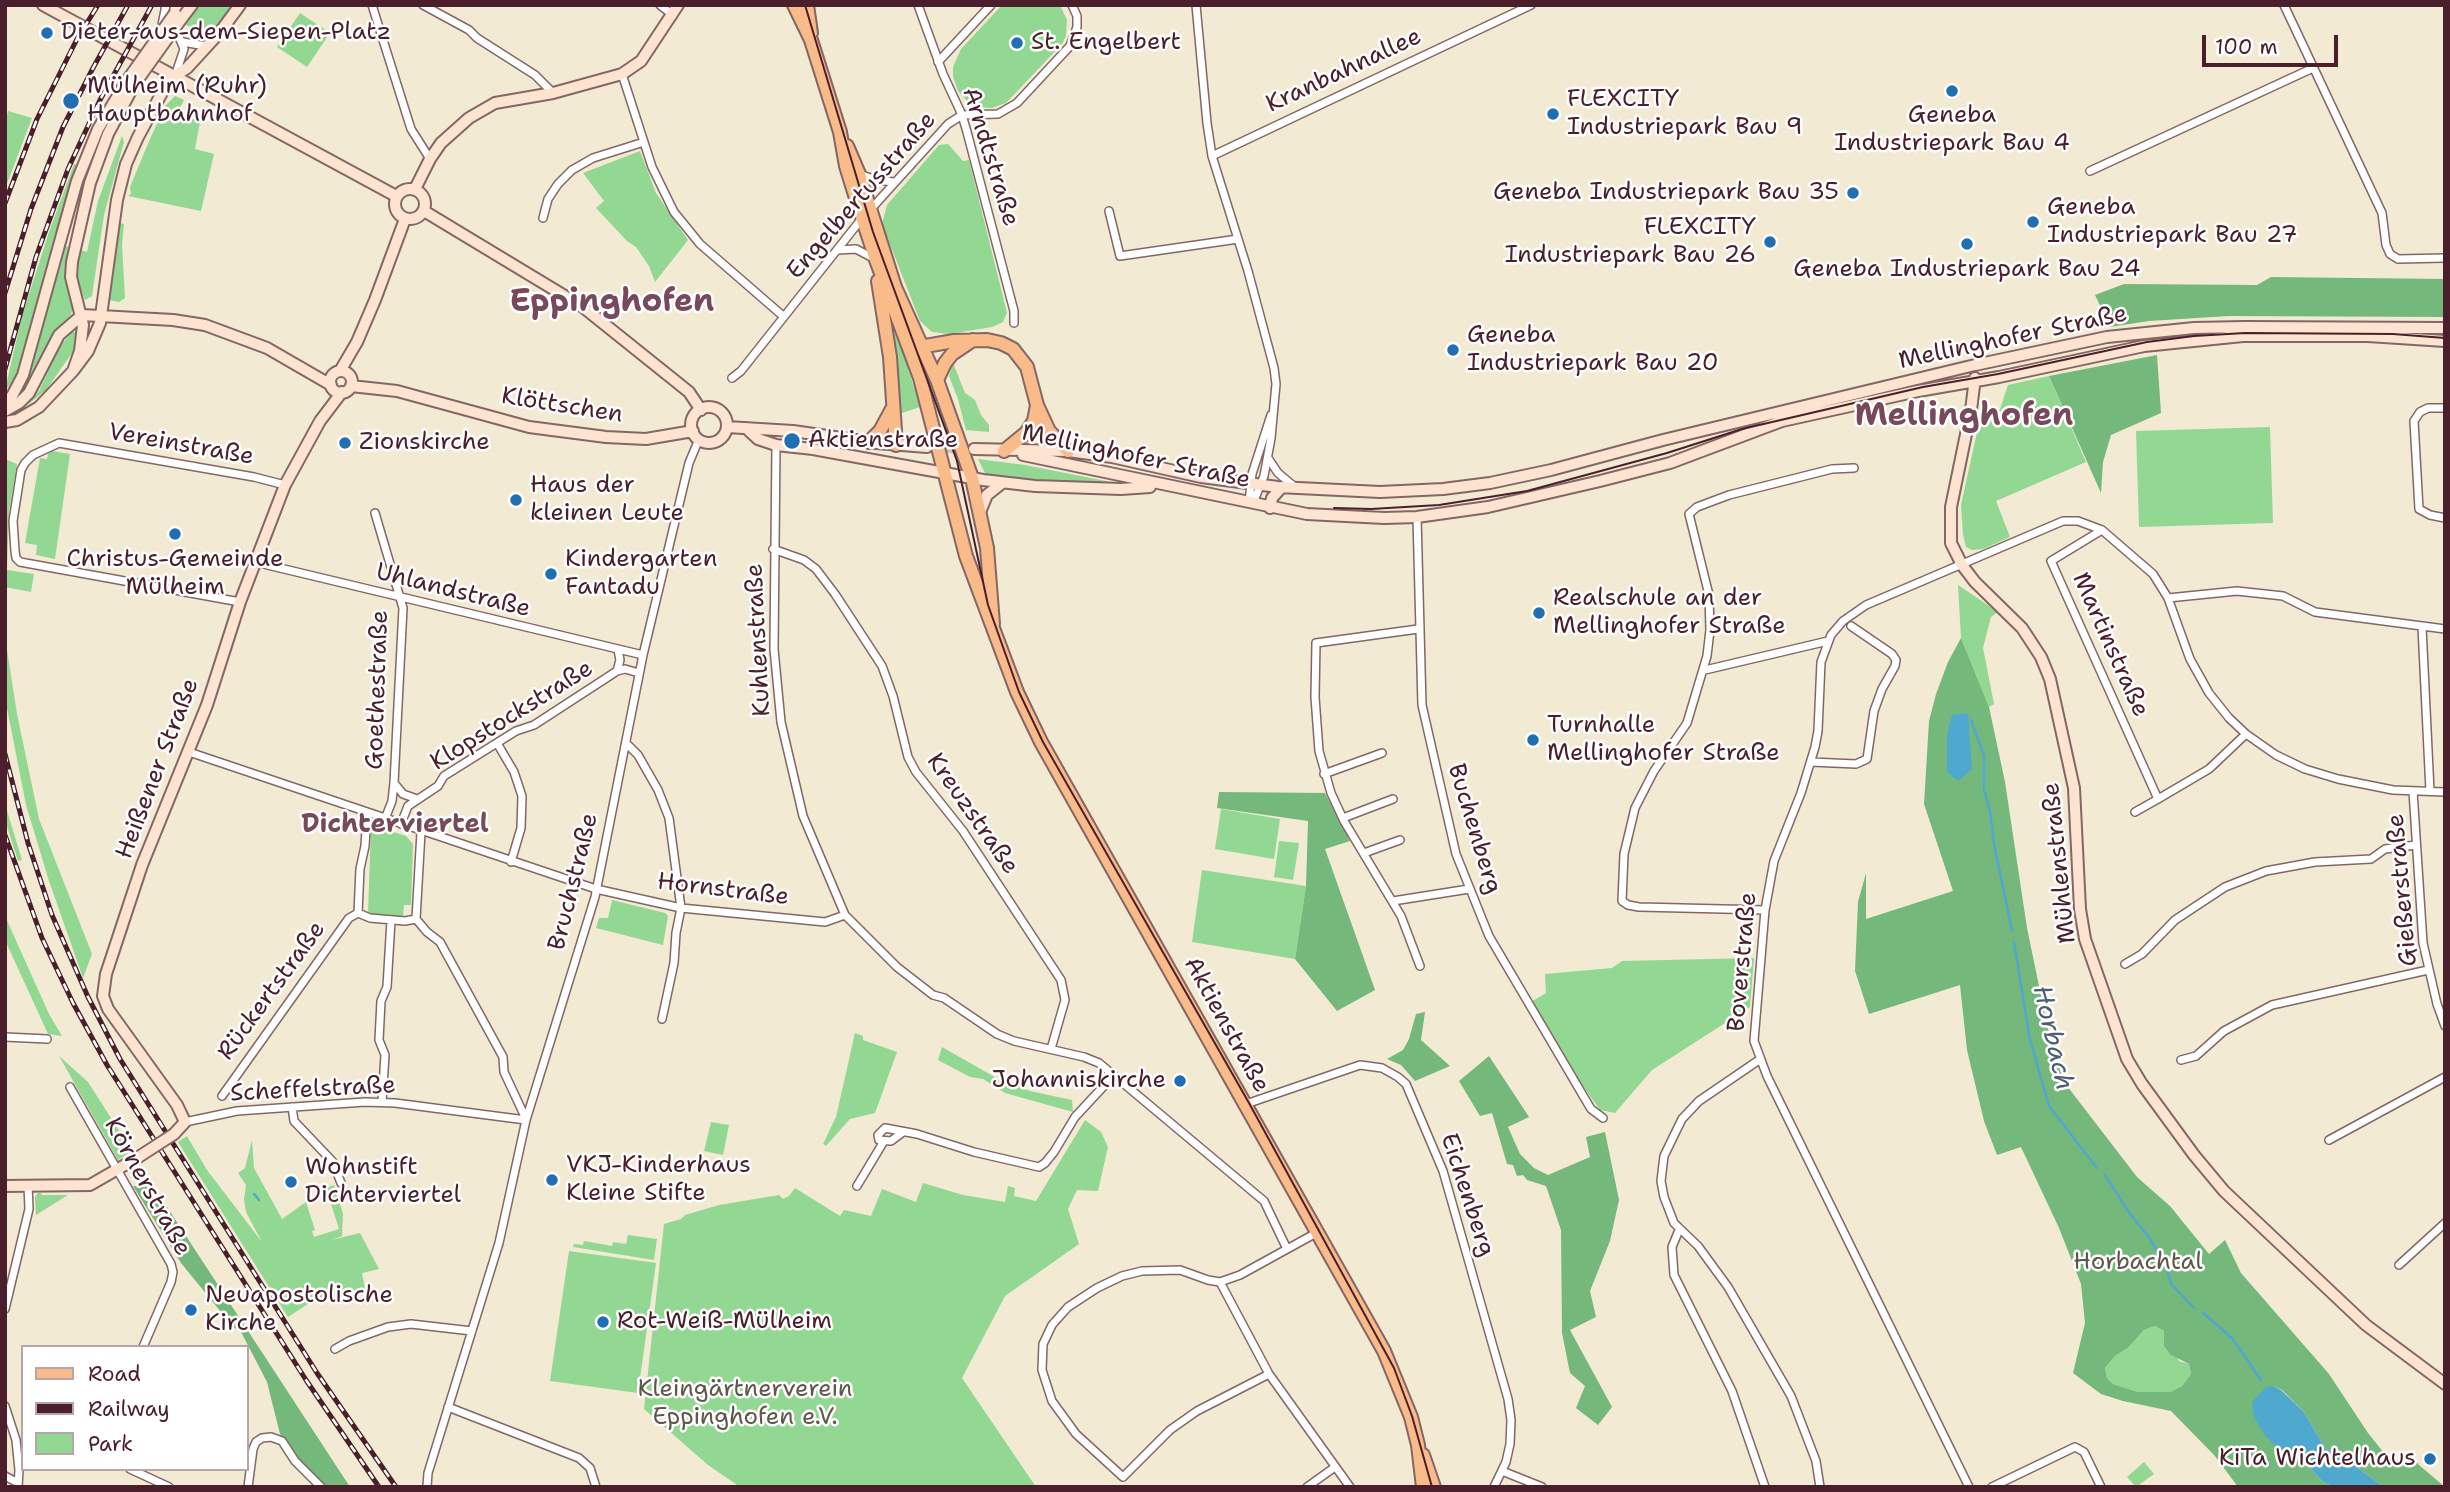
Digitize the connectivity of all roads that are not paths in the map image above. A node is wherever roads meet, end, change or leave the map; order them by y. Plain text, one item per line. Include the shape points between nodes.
1 (43, 5) edge
2 (166, 5) edge
3 (192, 5) edge
4 (240, 5) edge
5 (372, 5) edge
6 (423, 5) edge
7 (660, 5) edge
8 (794, 5) edge
9 (807, 5) edge
10 (918, 5) edge
11 (991, 5) edge
12 (1072, 5) edge
13 (1196, 5) edge
14 (1531, 5) edge
15 (2284, 5) edge
16 (675, 10) edge
17 (179, 12) edge
18 (811, 40) junction
19 (183, 42) junction
20 (205, 46) junction
21 (938, 62) junction
22 (2313, 68) junction
23 (622, 74) junction
24 (175, 76) junction
25 (553, 93) junction
26 (962, 115) junction
27 (840, 132) junction
28 (644, 142) junction
29 (1212, 156) junction
30 (430, 159) junction
31 (2090, 171) dead end
32 (859, 174) junction
33 (894, 182) junction
34 (415, 190) junction
35 (397, 196) junction
36 (424, 211) junction
37 (1109, 211) dead end
38 (866, 214) junction
39 (543, 218) dead end
40 (405, 219) junction
41 (1238, 239) junction
42 (837, 250) junction
43 (2445, 258) edge
44 (876, 260) junction
45 (82, 315) junction
46 (102, 316) junction
47 (783, 316) junction
48 (1014, 323) dead end
49 (2445, 328) edge
50 (973, 341) junction
51 (2445, 341) edge
52 (915, 348) junction
53 (1975, 365) junction
54 (73, 371) junction
55 (732, 378) dead end
56 (937, 380) junction
57 (341, 381) junction
58 (1974, 382) junction
59 (5, 402) edge
60 (1037, 405) junction
61 (893, 406) junction
62 (1274, 406) junction
63 (2445, 408) edge
64 (701, 410) junction
65 (5, 411) edge
66 (5, 422) edge
67 (1721, 426) junction
68 (727, 427) junction
69 (746, 428) junction
70 (696, 435) junction
71 (869, 442) junction
72 (1723, 443) junction
73 (776, 445) junction
74 (896, 445) junction
75 (927, 447) tunnel mouth
76 (974, 449) tunnel mouth
77 (1004, 451) junction
78 (1068, 451) junction
79 (1268, 457) junction
80 (1854, 468) dead end
81 (946, 474) junction
82 (972, 478) junction
83 (1002, 483) junction
84 (1250, 484) junction
85 (285, 485) junction
86 (1262, 485) junction
87 (1167, 486) junction
88 (1282, 487) junction
89 (1296, 488) junction
90 (1251, 503) junction
91 (1269, 508) junction
92 (980, 512) junction
93 (375, 513) dead end
94 (1417, 517) junction
95 (2445, 518) edge
96 (2102, 530) junction
97 (774, 549) junction
98 (255, 562) junction
99 (1962, 565) junction
100 (401, 598) junction
101 (2168, 598) junction
102 (240, 602) junction
103 (1851, 626) dead end
104 (2422, 627) junction
105 (992, 628) junction
106 (1418, 629) junction
107 (2445, 629) edge
108 (1828, 641) junction
109 (618, 650) junction
110 (643, 655) junction
111 (1705, 670) junction
112 (617, 671) junction
113 (639, 673) junction
114 (2246, 734) junction
115 (496, 743) junction
116 (626, 743) junction
117 (189, 752) junction
118 (1382, 753) dead end
119 (1811, 762) junction
120 (1324, 774) junction
121 (394, 783) junction
122 (2413, 791) junction
123 (2430, 791) junction
124 (2445, 792) edge
125 (417, 799) junction
126 (1393, 799) dead end
127 (2158, 799) junction
128 (2135, 812) dead end
129 (368, 813) junction
130 (1343, 818) junction
131 (386, 819) junction
132 (401, 824) junction
133 (421, 832) junction
134 (1400, 840) dead end
135 (2416, 845) junction
136 (1364, 853) junction
137 (511, 862) junction
138 (596, 889) junction
139 (1469, 889) junction
140 (1392, 900) junction
141 (681, 908) junction
142 (1766, 910) junction
143 (358, 913) junction
144 (845, 915) junction
145 (416, 919) junction
146 (391, 920) junction
147 (2125, 964) dead end
148 (1420, 966) dead end
149 (2428, 971) junction
150 (662, 1019) dead end
151 (2445, 1026) edge
152 (5, 1037) edge
153 (47, 1039) dead end
154 (1051, 1049) junction
155 (1759, 1060) junction
156 (2181, 1060) dead end
157 (1114, 1075) junction
158 (2445, 1077) edge
159 (70, 1087) dead end
160 (222, 1096) dead end
161 (382, 1102) junction
162 (1246, 1104) junction
163 (292, 1107) junction
164 (1603, 1118) dead end
165 (526, 1120) junction
166 (185, 1122) junction
167 (903, 1132) junction
168 (2329, 1140) dead end
169 (884, 1141) junction
170 (118, 1170) junction
171 (341, 1183) dead end
172 (28, 1185) junction
173 (5, 1186) edge
174 (857, 1186) dead end
175 (2445, 1223) edge
176 (1679, 1230) junction
177 (1318, 1232) junction
178 (1287, 1249) junction
179 (2399, 1265) dead end
180 (1220, 1282) junction
181 (5, 1310) edge
182 (472, 1331) junction
183 (144, 1345) edge
184 (335, 1349) dead end
185 (1269, 1374) junction
186 (2445, 1384) edge
187 (5, 1406) edge
188 (449, 1407) junction
189 (1418, 1445) junction
190 (1335, 1467) junction
191 (134, 1471) edge
192 (1502, 1471) junction
193 (5, 1476) edge
194 (18, 1485) edge
195 (169, 1487) edge
196 (248, 1487) edge
197 (321, 1487) edge
198 (426, 1487) edge
199 (596, 1487) edge
200 (1307, 1487) edge
201 (1350, 1487) edge
202 (1423, 1487) edge
203 (1434, 1487) edge
204 (1494, 1487) edge
205 (1542, 1487) edge
206 (1765, 1487) edge
207 (1820, 1487) edge
208 (1969, 1487) edge
209 (1992, 1487) edge
210 (2101, 1487) edge

1 - 24 main road
2 - 19 street via 162,25
3 - 17 main road
4 - 20 main road
5 - 30 street via 411,129
6 - 25 street via 470,30
7 - 16 street
8 - 18 main road, Aktienstraße
9 - 18 main road, Aktienstraße
10 - 21 street, Arndtstraße
11 - 21 street
12 - 26 street, Engelbertusstraße via 1077,27 1070,46 1017,103 998,114
13 - 29 street
14 - 29 street, Kranbahnallee
15 - 22 street
16 - 23 main road via 641,61
17 - 45 main road, bridge via 108,134 90,183 71,277
17 - 59 main road, bridge via 126,82 98,129 77,181 23,375
18 - 27 main road, Aktienstraße
19 - 20 street
19 - 24 street
20 - 24 main road
21 - 26 street, Arndtstraße
22 - 31 street
22 - 43 street via 2382,213 2390,254 2398,259
23 - 25 main road
23 - 28 street
24 - 35 main road
24 - 46 main road via 144,125 123,176
25 - 30 main road via 495,103 469,118
26 - 33 street, Engelbertusstraße
26 - 48 street, Arndtstraße
27 - 32 main road, Aktienstraße
27 - 38 main road, Aktienstraße via 846,166
28 - 39 street via 593,158 572,170 548,199
28 - 47 street via 665,195 693,237
29 - 41 street
30 - 34 main road
32 - 33 street
32 - 38 main road, Aktienstraße
33 - 38 street, Engelbertusstraße
34 - 35 main road via 408,188
34 - 36 main road via 422,194
35 - 40 main road via 394,205
36 - 40 main road
36 - 64 main road via 583,307 689,392
37 - 41 street via 1120,256
38 - 42 street, Engelbertusstraße
38 - 44 main road, Aktienstraße
38 - 52 main road, Aktienstraße
40 - 57 main road, Heißener Straße
41 - 62 street via 1273,368
42 - 44 street via 856,249
42 - 47 street, Engelbertusstraße
44 - 52 main road, Aktienstraße
44 - 61 main road
45 - 46 main road, Klöttschen
45 - 54 main road via 80,351
45 - 65 main road via 59,335 29,393
46 - 54 main road via 88,351
46 - 57 main road, Klöttschen via 205,325
47 - 55 street, Engelbertusstraße
49 - 53 main road, Mellinghofer Straße via 2245,327 2144,332
50 - 52 main road
50 - 56 main road via 952,354
50 - 60 main road via 1001,342 1020,356
51 - 58 main road, Mellinghofer Straße via 2368,337 2190,340
52 - 56 main road, Aktienstraße
52 - 81 main road, Aktienstraße
53 - 58 main road, Mühlenstraße
53 - 67 main road, Mellinghofer Straße
54 - 66 main road via 39,407
56 - 82 main road, Aktienstraße
57 - 70 main road, Klöttschen via 373,383 529,427 606,437
57 - 85 main road, Heißener Straße
58 - 72 main road, Mellinghofer Straße via 1782,421
58 - 99 main road, Mühlenstraße via 1950,516 1951,542
60 - 77 main road via 1026,433
60 - 78 main road via 1049,431
61 - 71 main road
61 - 74 main road
62 - 79 street
62 - 84 street
63 - 95 street via 2428,408 2414,421 2419,509
64 - 68 main road via 711,407 720,411
64 - 70 main road via 692,421
67 - 72 main road
67 - 89 main road, Mellinghofer Straße via 1490,483 1390,492
68 - 69 main road
68 - 70 main road via 723,437 710,443
69 - 71 main road
69 - 73 main road via 758,439
70 - 110 street, Bruchstraße
71 - 74 main road
72 - 94 main road, Mellinghofer Straße via 1544,496
73 - 81 main road
73 - 97 street, Kuhlenstraße
74 - 75 main road
76 - 77 main road
77 - 78 main road, Mellinghofer Straße
77 - 87 main road, Mellinghofer Straße
78 - 84 main road, Mellinghofer Straße
79 - 86 street
79 - 89 street
80 - 111 street via 1832,468 1729,495 1689,514 1709,595
81 - 82 main road
81 - 105 main road, Aktienstraße via 966,556
82 - 83 main road
82 - 92 main road, Aktienstraße
83 - 87 main road via 1121,489
83 - 92 main road via 987,495
84 - 86 main road, Mellinghofer Straße
84 - 90 street
85 - 98 main road, Heißener Straße
85 - 102 street, Vereinstraße via 59,443 40,450 21,470 14,512 16,558 27,564
86 - 88 main road, Mellinghofer Straße
86 - 90 street
87 - 90 main road, Mellinghofer Straße
88 - 89 main road, Mellinghofer Straße
88 - 91 main road
90 - 91 main road, Mellinghofer Straße
91 - 94 main road, Mellinghofer Straße via 1344,518
92 - 105 main road, Aktienstraße
93 - 100 street, Goethestraße
94 - 106 street, Buchenberg
96 - 99 street, Boverstraße via 2063,521
96 - 101 street via 2153,574
96 - 127 street, Martinstraße via 2051,561
97 - 144 street, Kuhlenstraße via 774,649 781,722 803,816
97 - 154 street, Kreuzstraße via 793,554 816,569 847,612 882,666 911,764 963,831 1061,980 1065,1000
98 - 100 street, Uhlandstraße
98 - 102 main road, Heißener Straße
99 - 108 street, Boverstraße via 1860,608
99 - 186 main road, Mühlenstraße via 2022,628 2050,679 2074,788 2085,939 2134,1072 2224,1191 2358,1318
100 - 109 street, Uhlandstraße
100 - 121 street, Goethestraße
101 - 104 street via 2237,591 2283,596 2315,612
101 - 114 street via 2190,659 2216,701
102 - 117 main road, Heißener Straße
103 - 119 street via 1892,654 1895,666 1874,711 1867,760 1856,764
104 - 107 street
104 - 123 street
105 - 162 main road, Aktienstraße via 1041,742
106 - 120 street via 1316,643 1316,724
106 - 139 street, Buchenberg via 1422,705 1456,854
108 - 111 street
108 - 119 street, Boverstraße via 1821,662 1818,732
109 - 110 street, Uhlandstraße
109 - 112 street, Klopstockstraße
110 - 113 street, Bruchstraße
111 - 142 street via 1688,723 1635,808 1624,854 1622,901 1639,907
112 - 113 street, Klopstockstraße
112 - 115 street, Klopstockstraße via 534,726
113 - 116 street, Bruchstraße
114 - 122 street via 2305,769 2357,784
114 - 127 street via 2209,769
115 - 125 street, Klopstockstraße
115 - 137 street via 522,796 521,828
116 - 138 street, Bruchstraße
116 - 141 street via 645,766 669,818
117 - 129 street, Hornstraße
117 - 166 main road, Heißener Straße via 136,882 103,996
118 - 120 street
119 - 142 street, Boverstraße via 1774,861
120 - 130 street
121 - 125 street, Goethestraße via 403,794
121 - 131 street, Goethestraße
122 - 123 street
122 - 135 street, Gießerstraße
123 - 124 street
125 - 132 street, Klopstockstraße via 408,806
126 - 130 street
127 - 128 street
129 - 131 street, Hornstraße
129 - 143 street
130 - 136 street
131 - 132 street, Hornstraße
132 - 133 street, Hornstraße
133 - 137 street, Hornstraße
133 - 145 street
134 - 136 street
135 - 147 street via 2385,849 2371,859 2266,871 2225,887 2175,920 2142,954
135 - 149 street, Gießerstraße
136 - 140 street
137 - 138 street, Hornstraße
138 - 141 street, Hornstraße
138 - 165 street, Bruchstraße
139 - 140 street
139 - 164 street, Buchenberg via 1528,1005 1591,1109
140 - 148 street
141 - 144 street, Hornstraße via 825,922
141 - 150 street
142 - 155 street, Boverstraße via 1753,1027
143 - 146 street
143 - 160 street, Rückertstraße via 349,918
144 - 154 street, Kuhlenstraße via 933,995 997,1034
145 - 146 street
145 - 165 street via 440,942 494,1040
146 - 161 street via 387,987 380,1014 379,1040 385,1055
149 - 151 street, Gießerstraße
149 - 156 street via 2272,1005 2224,1031 2196,1056
152 - 153 street
154 - 157 street, Kuhlenstraße via 1084,1056
155 - 176 street via 1693,1107 1672,1137 1661,1181 1668,1214
155 - 208 street, Boverstraße
157 - 167 street via 1075,1116 1054,1152 1039,1167
157 - 178 street via 1264,1201
158 - 168 street
159 - 170 street, Körnerstraße
161 - 163 street, Scheffelstraße
161 - 165 street, Scheffelstraße
162 - 177 main road, Aktienstraße
162 - 192 street, Eichenberg via 1360,1065 1382,1068 1406,1084 1443,1171 1508,1399 1511,1435
163 - 166 street, Scheffelstraße via 222,1112
163 - 171 street via 294,1121 333,1162
165 - 182 street, Bruchstraße via 499,1243
166 - 170 main road, bridge via 174,1135
167 - 169 street
167 - 169 street via 885,1128 878,1135
169 - 174 street
170 - 172 main road via 90,1185
170 - 183 street, Körnerstraße via 173,1272
172 - 173 main road
172 - 181 street via 27,1223
175 - 179 street
176 - 206 street via 1672,1247 1674,1275 1732,1391
176 - 207 street via 1698,1246 1728,1286 1791,1396
177 - 178 street
177 - 189 main road, Aktienstraße via 1393,1369
178 - 180 street
180 - 185 street
180 - 185 street via 1180,1270 1158,1269 1122,1276 1097,1288 1063,1313 1043,1344 1042,1370 1052,1401 1076,1434 1123,1477 1196,1410
182 - 184 street via 400,1325 370,1332
182 - 188 street, Bruchstraße
185 - 190 street
187 - 194 street via 16,1440
188 - 198 street, Bruchstraße
188 - 199 street via 579,1458 590,1468
189 - 202 main road, Aktienstraße
189 - 203 main road, Aktienstraße
190 - 200 street
190 - 201 street
191 - 195 street
192 - 204 street, Eichenberg
192 - 205 street
193 - 194 street
196 - 197 street via 256,1442 271,1437 282,1441
209 - 210 street via 2075,1447 2084,1452

